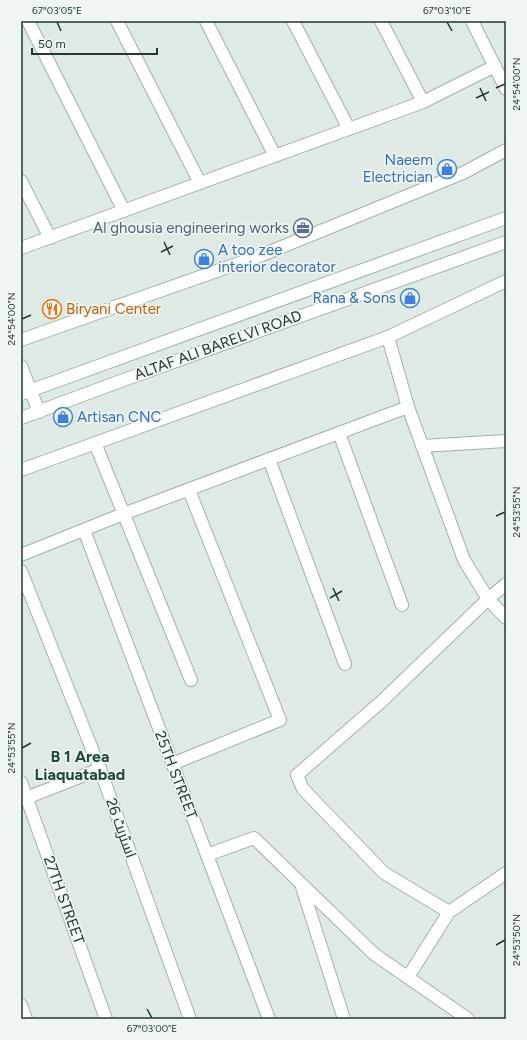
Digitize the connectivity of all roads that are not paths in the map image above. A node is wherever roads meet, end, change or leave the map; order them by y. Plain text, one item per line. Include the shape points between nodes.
1 (28, 21) edge
2 (117, 21) edge
3 (206, 21) edge
4 (293, 21) edge
5 (381, 21) edge
6 (472, 21) edge
7 (495, 66) junction
8 (506, 89) edge
9 (424, 102) junction
10 (349, 129) junction
11 (506, 150) edge
12 (274, 156) junction
13 (21, 181) edge
14 (200, 183) junction
15 (124, 211) junction
16 (506, 218) edge
17 (50, 238) junction
18 (506, 242) edge
19 (21, 248) edge
20 (506, 281) edge
21 (388, 337) junction
22 (21, 340) edge
23 (21, 366) edge
24 (26, 392) edge
25 (408, 407) junction
26 (39, 412) junction
27 (21, 418) edge
28 (340, 433) junction
29 (506, 441) edge
30 (95, 443) junction
31 (422, 446) junction
32 (269, 459) junction
33 (21, 470) edge
34 (189, 490) junction
35 (124, 514) junction
36 (84, 530) junction
37 (21, 555) edge
38 (21, 571) edge
39 (506, 584) edge
40 (488, 599) junction
41 (402, 605) dead end
42 (506, 618) edge
43 (345, 664) dead end
44 (191, 680) dead end
45 (172, 764) junction
46 (100, 769) junction
47 (21, 782) edge
48 (24, 799) edge
49 (207, 855) junction
50 (506, 873) edge
51 (301, 884) junction
52 (449, 912) junction
53 (408, 977) junction
54 (21, 1005) edge
55 (26, 1019) edge
56 (106, 1019) edge
57 (190, 1019) edge
58 (269, 1019) edge
59 (344, 1019) edge
60 (468, 1019) edge

1 - 15 street
2 - 14 street
3 - 12 street
4 - 10 street
5 - 9 street
6 - 7 street
7 - 8 street
7 - 9 street
9 - 10 street
10 - 12 street
11 - 22 street via 463,173 262,255
12 - 14 street
13 - 17 street
14 - 15 street
15 - 17 street
16 - 24 street, ALTAF ALI BARELVI ROAD
17 - 19 street
18 - 26 street, ALTAF ALI BARELVI ROAD
20 - 21 street
21 - 25 street
21 - 30 street
23 - 24 street
24 - 26 street
25 - 28 street
25 - 31 street
26 - 27 street, ALTAF ALI BARELVI ROAD
28 - 32 street
28 - 41 street
29 - 31 street
30 - 33 street
30 - 35 street
31 - 40 street via 464,560
32 - 34 street
32 - 43 street
34 - 35 street
34 - 45 street via 280,720
35 - 36 street
35 - 44 street
36 - 37 street
36 - 45 street, 25TH STREET
38 - 46 street, اسٹریٹ 26
39 - 40 street
40 - 42 street
40 - 52 street via 382,701 297,775 303,789 384,873
45 - 49 street, 25TH STREET
46 - 48 street
46 - 57 street, اسٹریٹ 26
47 - 48 street, 27TH STREET
48 - 56 street, 27TH STREET
49 - 51 street via 254,838
49 - 58 street, 25TH STREET
50 - 52 street
51 - 53 street via 374,954
51 - 59 street
52 - 53 street
53 - 60 street
54 - 55 street

